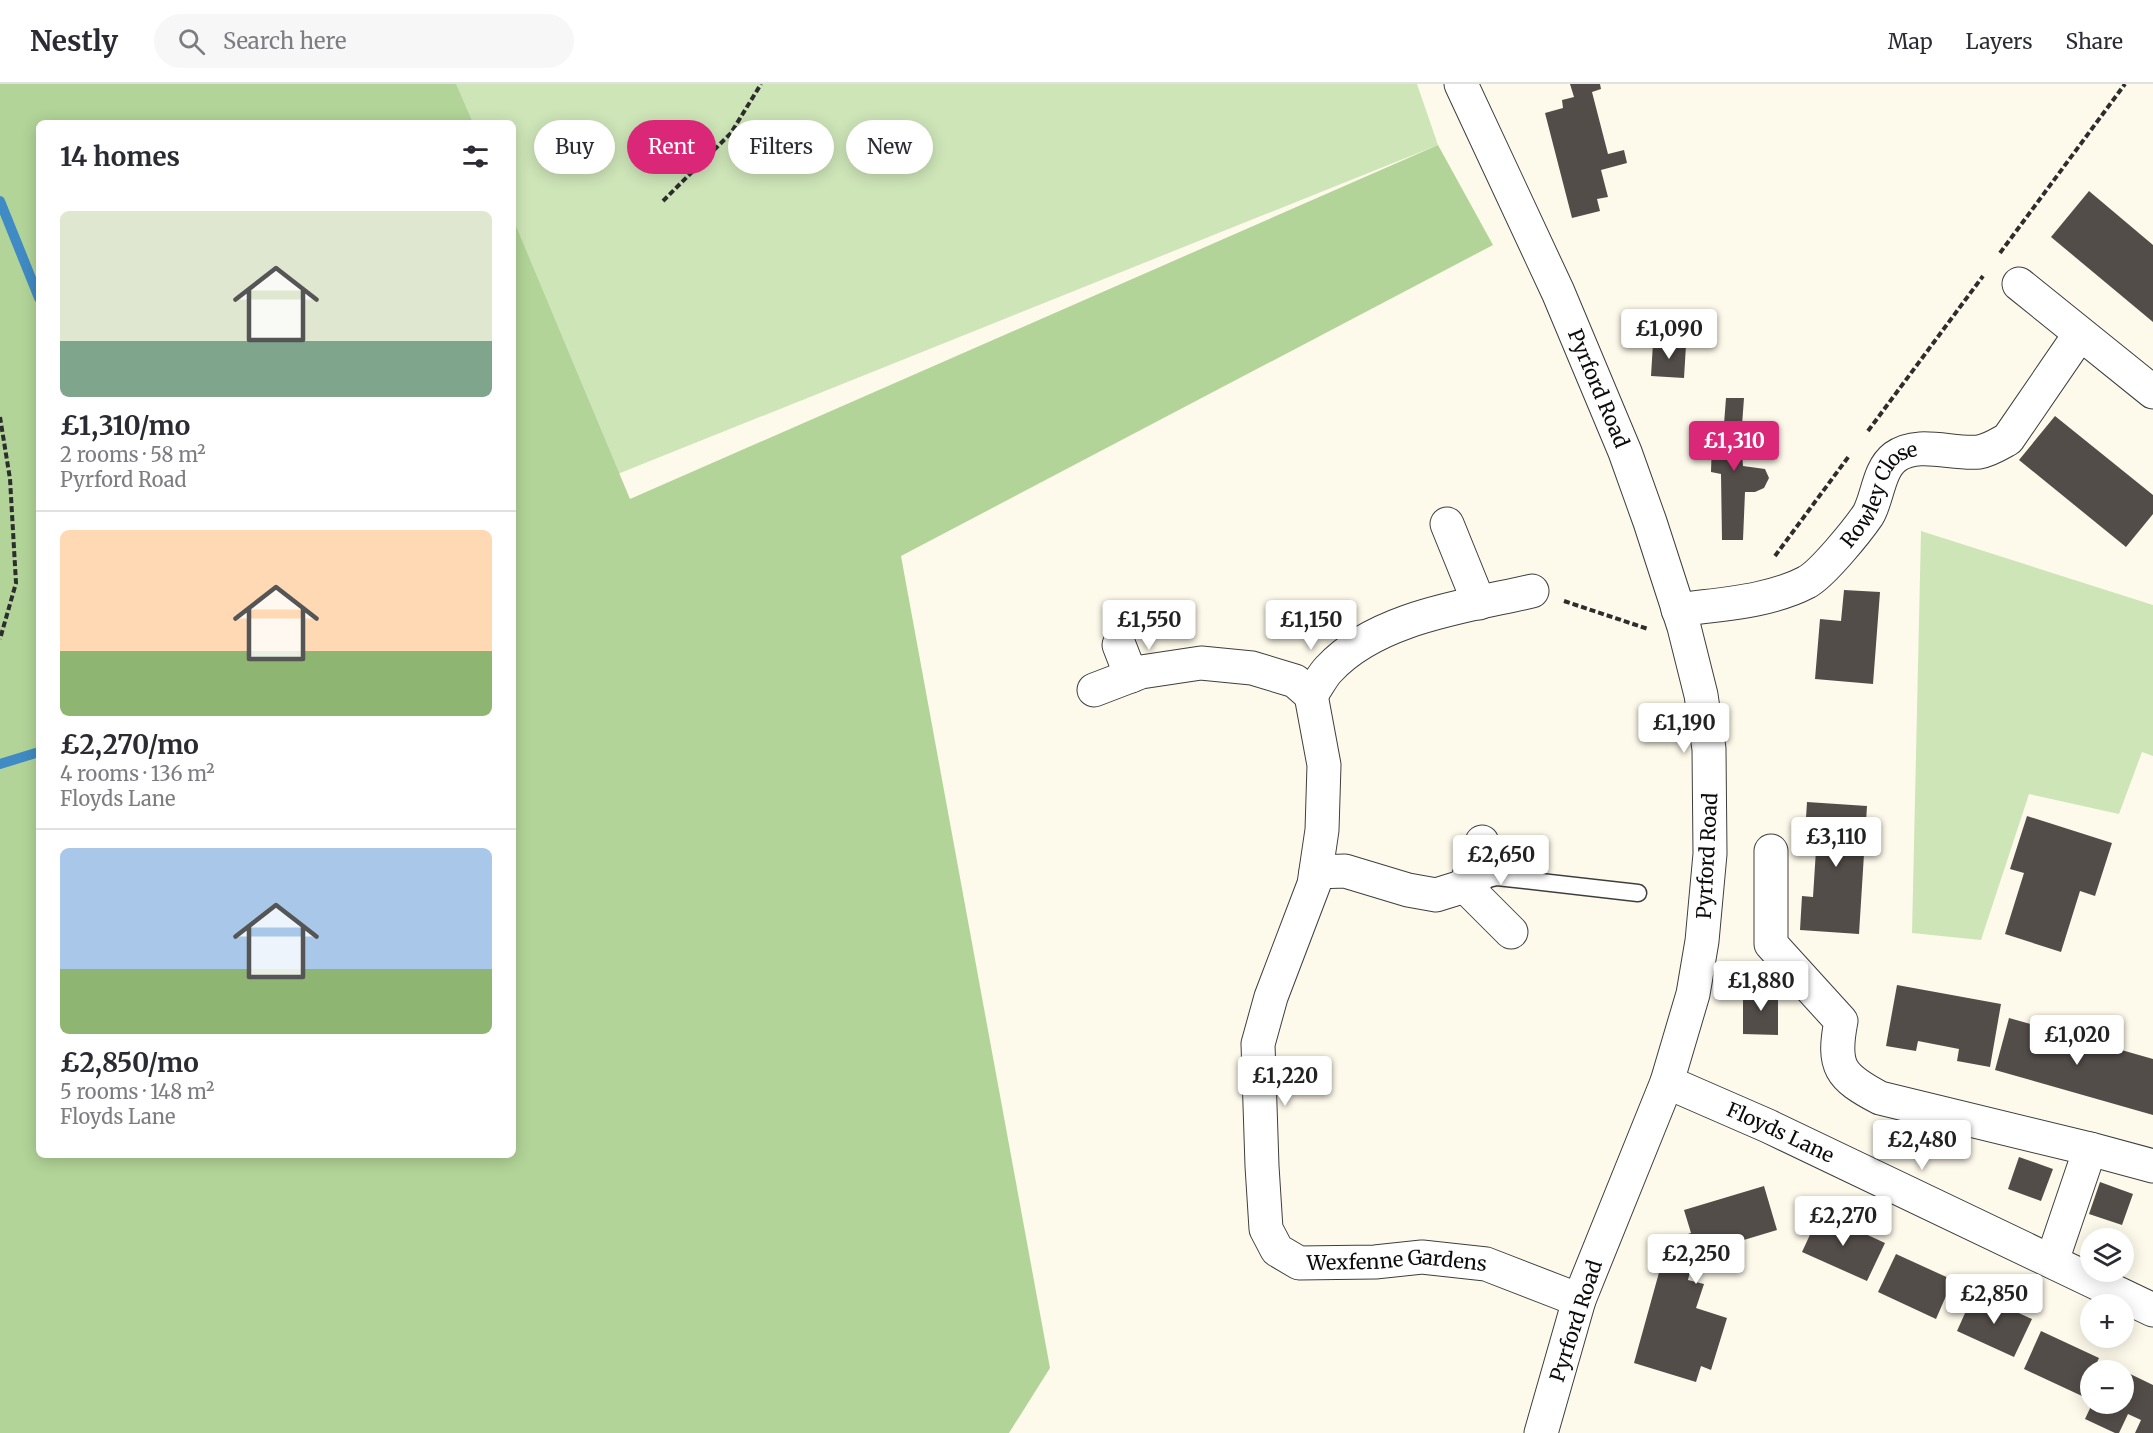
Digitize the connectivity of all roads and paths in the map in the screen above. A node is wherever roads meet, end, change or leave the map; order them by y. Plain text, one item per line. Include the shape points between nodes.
1 (761, 84) edge
2 (1461, 84) edge
3 (2126, 84) edge
4 (663, 201) dead end
5 (1998, 256) dead end
6 (1984, 275) dead end
7 (2019, 284) dead end
8 (2080, 334) junction
9 (2153, 392) edge
10 (0, 417) edge
11 (1863, 438) dead end
12 (1856, 447) dead end
13 (1447, 524) dead end
14 (1532, 591) joint
15 (1742, 600) junction
16 (1479, 603) junction
17 (1681, 619) junction
18 (0, 639) edge
19 (1119, 645) dead end
20 (1131, 676) junction
21 (1094, 690) dead end
22 (1311, 695) junction
23 (1482, 842) dead end
24 (1771, 851) dead end
25 (1316, 872) junction
26 (1468, 890) junction
27 (1638, 892) dead end
28 (1511, 932) dead end
29 (1667, 1082) junction
30 (2090, 1149) junction
31 (2153, 1166) edge
32 (2052, 1261) junction
33 (1579, 1300) junction
34 (2153, 1310) edge
35 (1541, 1433) edge

1 - 4 path via 731,133
2 - 17 street, Pyrford Road via 1558,292 1650,522
3 - 5 path
6 - 11 path
7 - 8 street
8 - 9 street
8 - 15 street, Rowley Close via 2008,439 1981,452 1933,448 1895,457 1886,469 1869,513 1809,581 1784,592
10 - 18 path via 10,479 16,583
12 - 15 path
13 - 16 street
14 - 16 street
14 - 17 path via 1657,632
15 - 17 street, Rowley Close
16 - 22 street via 1408,621 1365,639 1329,669
17 - 29 street, Pyrford Road via 1710,749 1710,854 1693,994
19 - 20 street
20 - 21 street
20 - 22 street via 1201,663 1252,668 1295,681
22 - 25 street, Wexfenne Gardens via 1324,765
23 - 26 street
24 - 30 street via 1771,944 1841,1021 1838,1058 1850,1080 1880,1098
25 - 26 street via 1345,872 1436,895
25 - 33 street, Wexfenne Gardens via 1258,1044 1266,1228 1277,1250 1299,1263 1422,1257 1485,1264
26 - 27 lane via 1497,877
26 - 28 street
29 - 32 street, Floyds Lane
29 - 33 street, Pyrford Road
30 - 31 street
30 - 32 street
32 - 34 street, Floyds Lane
33 - 35 street, Pyrford Road

